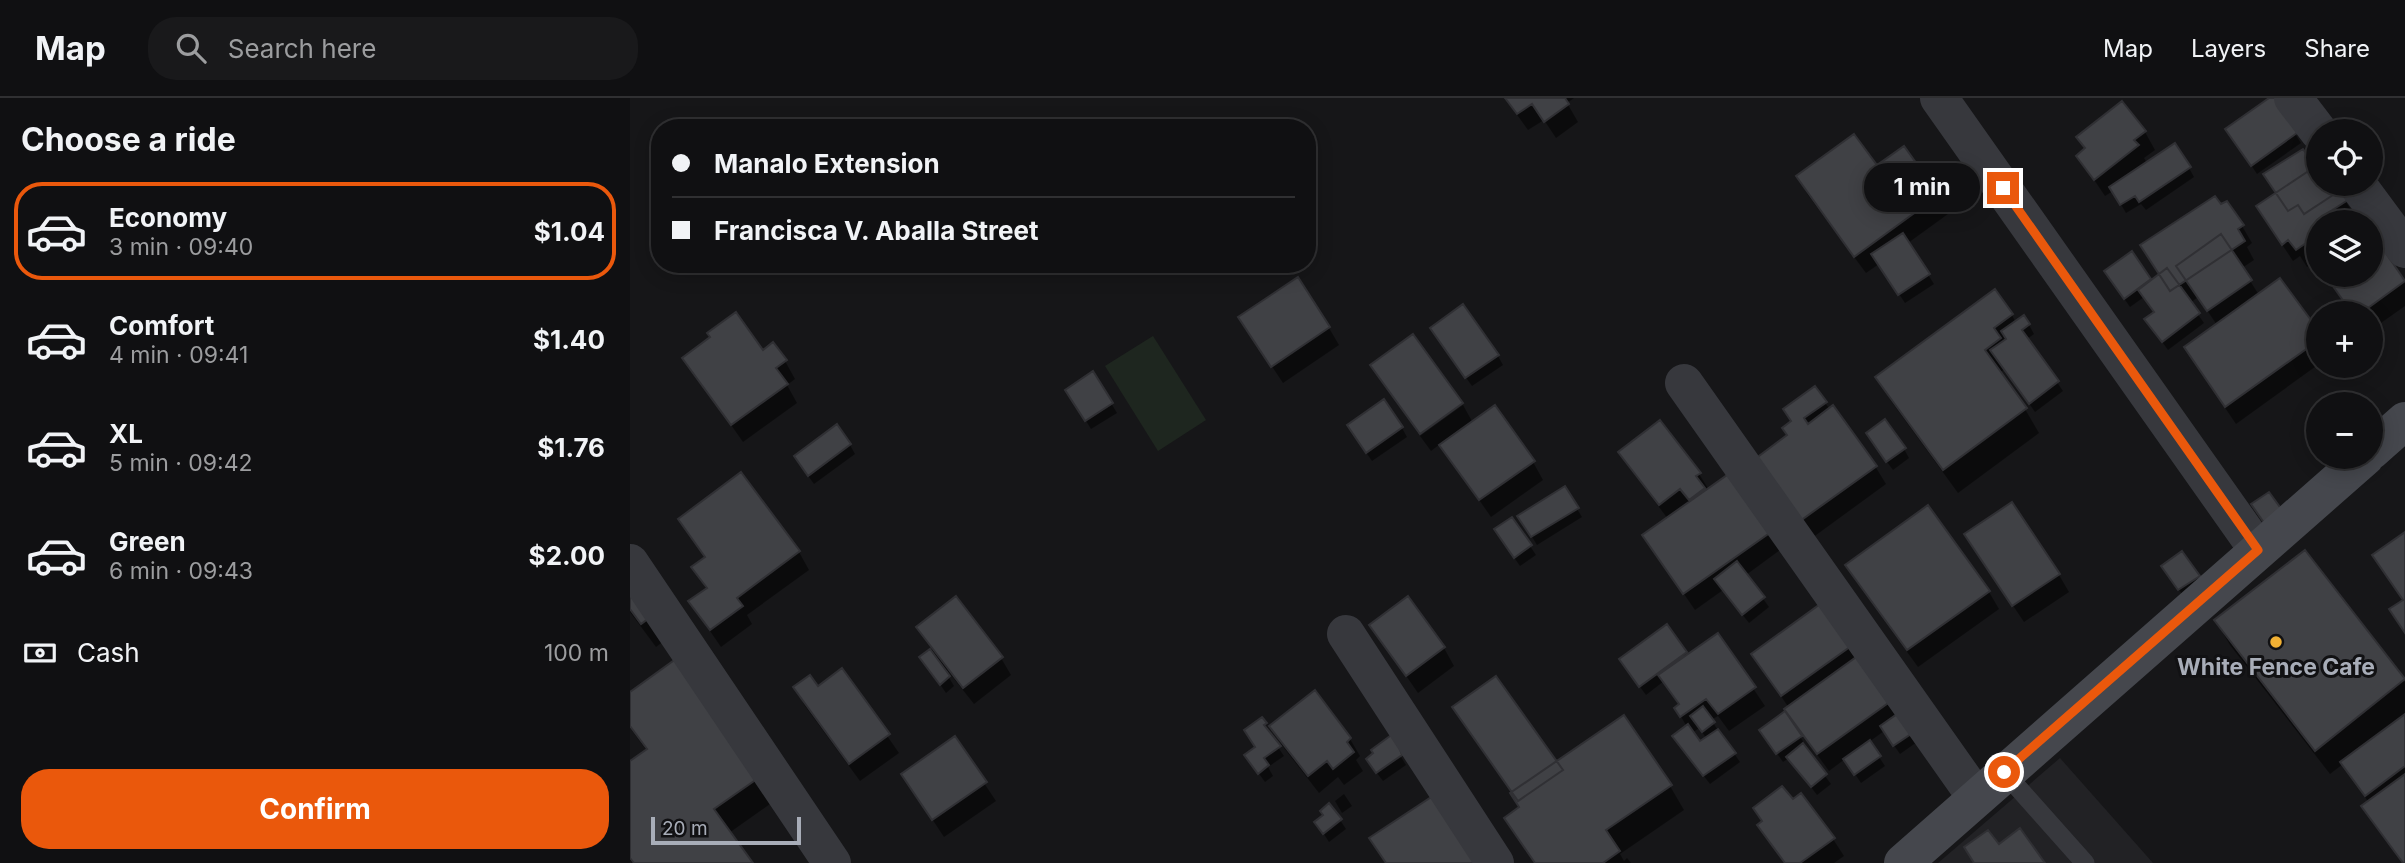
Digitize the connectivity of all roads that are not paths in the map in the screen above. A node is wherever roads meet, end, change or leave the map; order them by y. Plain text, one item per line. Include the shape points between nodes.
1 (1939, 98) edge
2 (2293, 98) edge
3 (2309, 119) edge
4 (2366, 196) edge
5 (2405, 250) edge
6 (1684, 383) dead end
7 (2405, 421) edge
8 (2383, 440) edge
9 (2351, 469) edge
10 (2258, 550) junction
11 (630, 562) edge
12 (1346, 634) dead end
13 (2004, 772) junction
14 (1976, 797) junction
15 (832, 863) edge
16 (1494, 863) edge
17 (1903, 863) edge
18 (2085, 863) edge

1 - 10 street
2 - 3 street
4 - 5 street
6 - 14 street
7 - 8 street
9 - 10 street
10 - 13 street
11 - 15 street
12 - 16 street
13 - 14 street
13 - 18 lane
14 - 17 street

